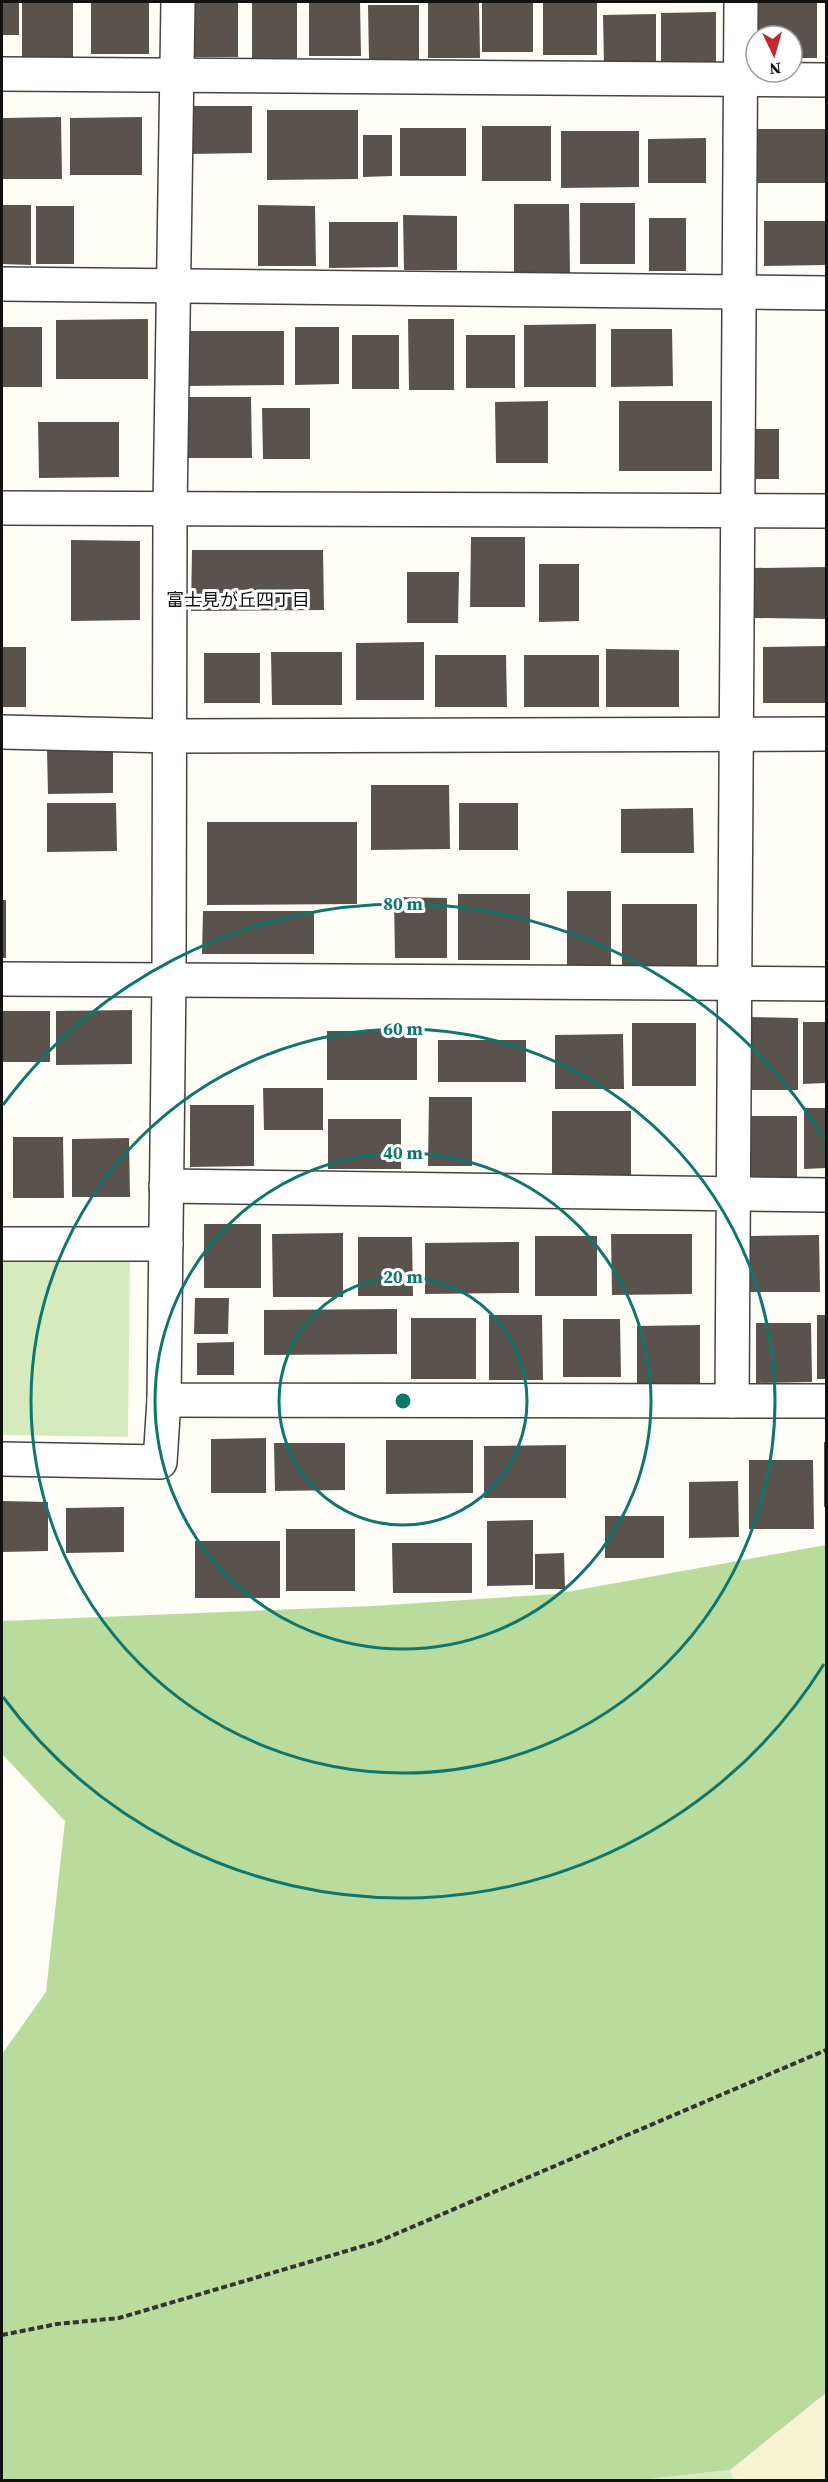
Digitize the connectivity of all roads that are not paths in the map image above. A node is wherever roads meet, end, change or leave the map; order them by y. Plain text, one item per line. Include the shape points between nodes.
1 (178, 2) edge
2 (741, 2) edge
3 (2, 74) edge
4 (178, 75) junction
5 (740, 80) junction
6 (826, 80) edge
7 (2, 284) edge
8 (174, 285) junction
9 (739, 292) junction
10 (826, 293) edge
11 (2, 508) edge
12 (170, 509) junction
13 (738, 510) junction
14 (826, 512) edge
15 (2, 732) edge
16 (736, 734) junction
17 (826, 734) edge
18 (170, 736) junction
19 (170, 978) junction
20 (2, 979) edge
21 (735, 982) junction
22 (826, 984) edge
23 (166, 1186) junction
24 (734, 1194) junction
25 (826, 1195) edge
26 (2, 1244) edge
27 (166, 1244) junction
28 (164, 1400) junction
29 (732, 1401) junction
30 (826, 1401) edge
31 (2, 1459) edge

1 - 4 street
2 - 5 street
3 - 4 street
4 - 5 street
4 - 8 street
5 - 6 street
5 - 9 street
7 - 8 street
8 - 9 street
8 - 12 street
9 - 10 street
9 - 13 street
11 - 12 street
12 - 13 street
12 - 18 street
13 - 14 street
13 - 16 street
15 - 18 street
16 - 17 street
16 - 18 street
16 - 21 street
18 - 19 street
19 - 20 street
19 - 21 street
19 - 23 street
21 - 22 street
21 - 24 street
23 - 24 street
23 - 27 street
24 - 25 street
24 - 29 street
26 - 27 street
27 - 28 street
28 - 29 street
28 - 31 street via 160,1462
29 - 30 street

